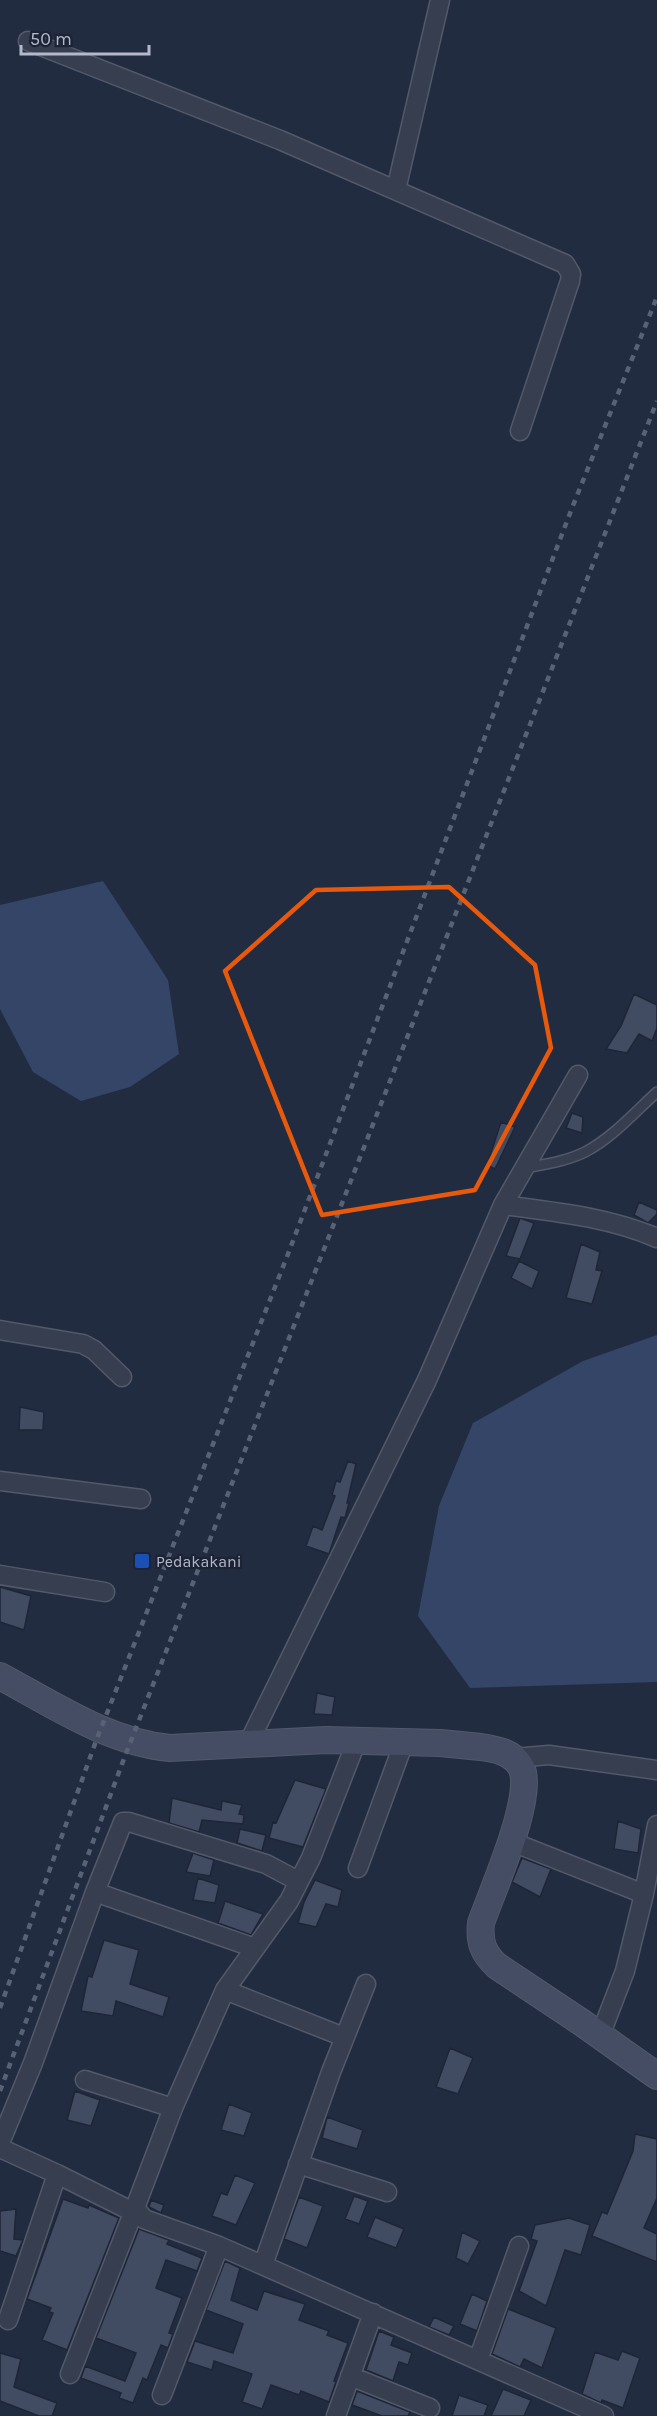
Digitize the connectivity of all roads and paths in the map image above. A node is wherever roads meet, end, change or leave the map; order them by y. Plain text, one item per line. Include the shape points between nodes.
1 (440, 0) edge
2 (28, 41) dead end
3 (396, 190) junction
4 (520, 431) dead end
5 (578, 1075) dead end
6 (657, 1092) edge
7 (524, 1169) junction
8 (503, 1205) junction
9 (657, 1238) edge
10 (0, 1330) edge
11 (122, 1377) dead end
12 (0, 1481) edge
13 (141, 1499) dead end
14 (0, 1575) edge
15 (105, 1592) dead end
16 (0, 1676) edge
17 (357, 1740) junction
18 (404, 1742) junction
19 (248, 1744) junction
20 (514, 1758) junction
21 (657, 1770) edge
22 (657, 1825) edge
23 (510, 1841) junction
24 (358, 1868) dead end
25 (298, 1881) junction
26 (95, 1892) junction
27 (644, 1894) junction
28 (255, 1948) junction
29 (366, 1984) dead end
30 (225, 1990) junction
31 (600, 2036) junction
32 (344, 2037) junction
33 (657, 2076) edge
34 (86, 2080) dead end
35 (173, 2108) junction
36 (0, 2143) edge
37 (0, 2148) edge
38 (298, 2164) junction
39 (57, 2174) junction
40 (387, 2192) dead end
41 (134, 2210) junction
42 (219, 2246) junction
43 (519, 2246) dead end
44 (263, 2265) junction
45 (373, 2313) junction
46 (8, 2320) dead end
47 (478, 2360) junction
48 (70, 2374) dead end
49 (350, 2376) junction
50 (162, 2395) dead end
51 (430, 2408) dead end
52 (336, 2416) edge
53 (604, 2416) edge

1 - 3 street
2 - 3 street
3 - 4 street via 569,269 570,281
5 - 7 street
6 - 7 lane via 588,1150
7 - 8 street
8 - 9 street via 593,1217
8 - 19 street via 427,1380
10 - 11 street via 83,1344
12 - 13 street
14 - 15 street
16 - 19 main road via 131,1742 170,1748
17 - 18 main road
17 - 19 main road
17 - 25 street via 311,1858
18 - 20 main road via 481,1747 500,1750
18 - 24 street
20 - 21 street via 549,1755
20 - 23 main road via 521,1767 525,1789
22 - 27 street
23 - 27 street
23 - 31 main road via 481,1923 482,1948 496,1966
25 - 26 street via 266,1864 125,1822
25 - 28 street via 289,1901
26 - 28 street
26 - 36 street
27 - 31 street via 625,1971
28 - 30 street
29 - 32 street
30 - 32 street
30 - 35 street
31 - 33 main road
32 - 38 street
34 - 35 street
35 - 41 street
37 - 39 street
38 - 40 street
38 - 44 street
39 - 41 street
39 - 46 street
41 - 42 street via 144,2219
41 - 48 street
42 - 44 street
42 - 50 street
43 - 47 street
44 - 45 street
45 - 47 street
45 - 49 street
47 - 53 street
49 - 51 street
49 - 52 street

